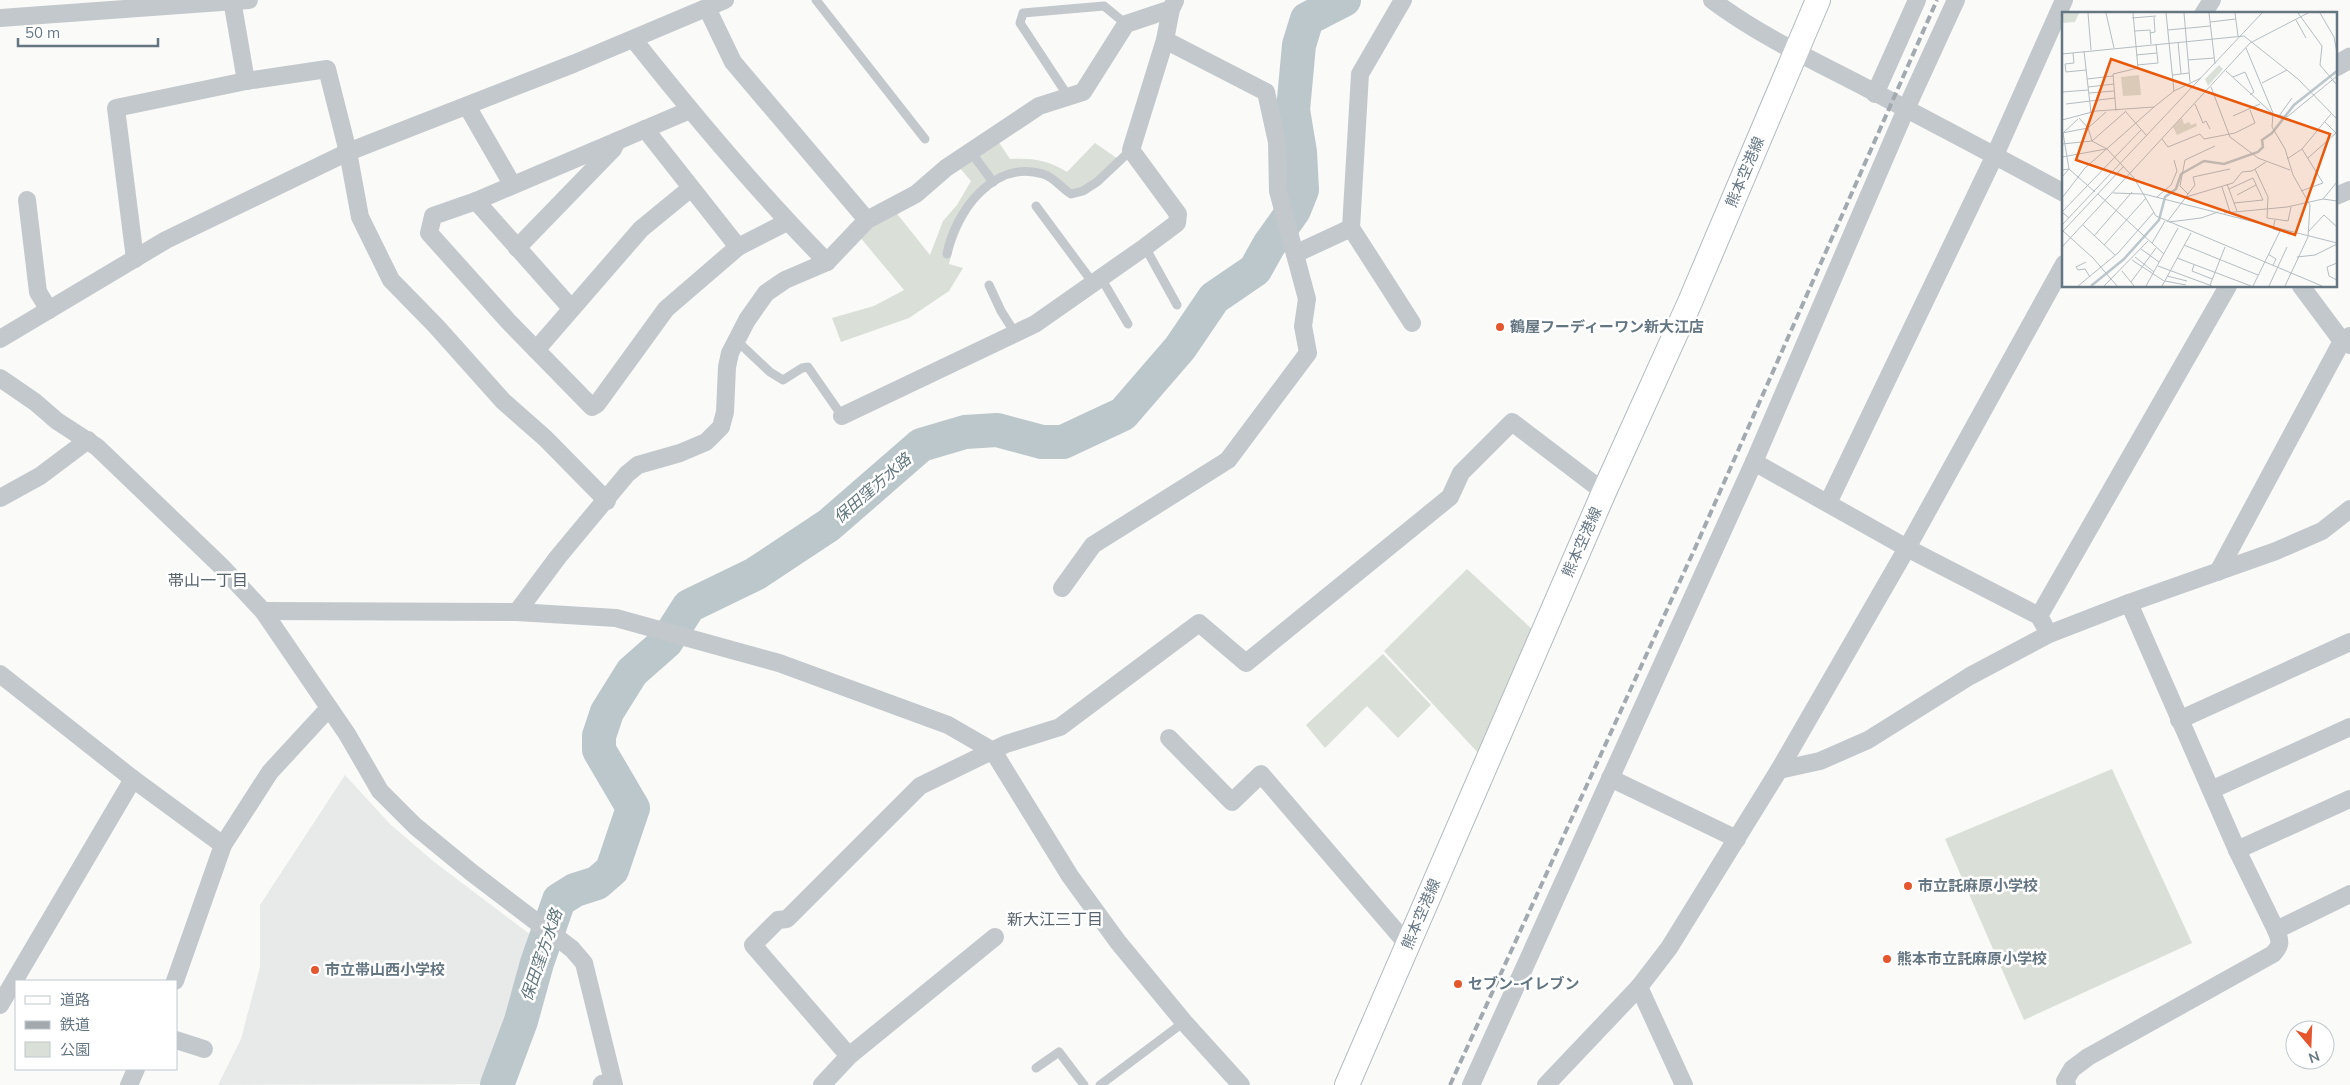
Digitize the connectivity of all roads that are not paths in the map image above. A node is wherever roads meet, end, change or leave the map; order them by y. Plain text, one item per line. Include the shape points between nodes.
1 (237, 0) edge
2 (724, 0) edge
3 (816, 0) edge
4 (1403, 0) edge
5 (1712, 0) edge
6 (1818, 0) edge
7 (1917, 0) edge
8 (1956, 0) edge
9 (2064, 0) edge
10 (2212, 0) edge
11 (1173, 4) edge
12 (707, 8) junction
13 (2204, 12) edge
14 (0, 18) edge
15 (1126, 24) junction
16 (634, 40) junction
17 (1165, 40) junction
18 (1795, 53) junction
19 (2350, 58) edge
20 (2338, 65) edge
21 (246, 81) junction
22 (1875, 94) junction
23 (1068, 96) junction
24 (467, 106) junction
25 (1906, 109) junction
26 (690, 110) junction
27 (645, 129) junction
28 (925, 139) dead end
29 (619, 140) junction
30 (1132, 150) junction
31 (348, 152) junction
32 (971, 152) junction
33 (1995, 155) junction
34 (993, 182) junction
35 (512, 184) junction
36 (691, 188) junction
37 (2350, 190) edge
38 (2062, 192) edge
39 (2338, 195) edge
40 (27, 200) dead end
41 (476, 201) junction
42 (1036, 206) dead end
43 (867, 220) junction
44 (787, 222) junction
45 (1351, 228) junction
46 (517, 248) junction
47 (738, 248) junction
48 (1146, 248) junction
49 (946, 254) dead end
50 (1295, 254) junction
51 (135, 258) junction
52 (827, 262) junction
53 (2062, 268) edge
54 (1097, 280) junction
55 (989, 285) dead end
56 (2227, 288) edge
57 (2303, 288) edge
58 (1178, 305) dead end
59 (571, 308) junction
60 (49, 310) junction
61 (1412, 323) dead end
62 (1128, 324) dead end
63 (1015, 333) junction
64 (0, 339) edge
65 (736, 340) junction
66 (2348, 341) edge
67 (536, 350) junction
68 (0, 378) edge
69 (842, 416) joint
70 (88, 440) junction
71 (1754, 462) junction
72 (1604, 492) junction
73 (0, 498) edge
74 (607, 501) junction
75 (1828, 503) junction
76 (2350, 509) edge
77 (1907, 548) junction
78 (2218, 572) junction
79 (1062, 588) dead end
80 (2129, 603) junction
81 (263, 611) junction
82 (517, 612) junction
83 (2039, 616) junction
84 (2049, 634) junction
85 (2350, 642) edge
86 (0, 674) edge
87 (329, 708) junction
88 (2179, 720) junction
89 (2350, 727) edge
90 (1169, 738) dead end
91 (992, 751) junction
92 (1779, 770) junction
93 (1610, 778) junction
94 (133, 779) junction
95 (2211, 790) junction
96 (2350, 799) edge
97 (1737, 839) junction
98 (222, 845) junction
99 (2237, 850) junction
100 (2350, 894) edge
101 (2276, 930) junction
102 (995, 937) dead end
103 (1407, 944) junction
104 (176, 980) edge
105 (1638, 988) junction
106 (0, 1005) edge
107 (1184, 1022) junction
108 (178, 1041) edge
109 (204, 1049) dead end
110 (848, 1056) junction
111 (1036, 1068) dead end
112 (136, 1070) edge
113 (129, 1085) edge
114 (614, 1085) edge
115 (822, 1085) edge
116 (1084, 1085) edge
117 (1100, 1085) edge
118 (1241, 1085) edge
119 (1347, 1085) edge
120 (1470, 1085) edge
121 (1546, 1085) edge
122 (1684, 1085) edge
123 (2067, 1085) edge

1 - 14 street
1 - 21 street
2 - 12 street
3 - 28 lane
4 - 45 street via 1360,74
5 - 18 street via 1738,20
6 - 18 main road, 熊本空港線
7 - 22 street
8 - 25 street
9 - 33 street
10 - 13 street
11 - 15 street
11 - 17 street
12 - 16 street
12 - 43 street via 733,62
15 - 23 street via 1083,92
15 - 23 lane via 1104,6 1022,13 1020,23
16 - 24 street
16 - 26 street
17 - 30 street
17 - 50 street via 1266,92 1277,142 1278,191
18 - 22 street
18 - 72 main road, 熊本空港線 via 1690,302
19 - 20 street
21 - 31 street via 327,69
21 - 51 street via 116,108
22 - 25 street
23 - 32 street via 1039,106
24 - 31 street
24 - 35 street
25 - 33 street
25 - 71 street
26 - 27 street
26 - 44 street
27 - 29 street
27 - 36 street
29 - 35 street
29 - 46 street
30 - 34 lane via 1084,191 1071,194 1045,174 1034,172 1008,174
30 - 48 street via 1178,214 1177,223
31 - 51 street
31 - 74 street via 360,217 391,280 503,401
32 - 34 lane
32 - 43 street via 916,194
33 - 38 street
33 - 75 street
34 - 49 lane via 973,199 963,213 952,233
35 - 41 street
36 - 47 street
36 - 59 street via 641,229
37 - 39 street
40 - 60 street via 38,292
41 - 46 street
41 - 67 street via 433,216 429,233
42 - 54 lane
43 - 52 street
44 - 47 street
44 - 52 street
45 - 50 street
45 - 61 street
46 - 59 street
47 - 67 street via 666,309 592,407
48 - 54 street
48 - 58 lane
50 - 79 street via 1307,299 1303,326 1308,353 1228,460 1094,545
51 - 60 street
52 - 65 street via 785,280 766,293
53 - 77 street
54 - 62 lane
54 - 63 street via 1035,324
55 - 63 lane
56 - 83 street
57 - 66 street
59 - 67 street
60 - 64 street
63 - 69 street
65 - 69 lane via 783,380 808,367
65 - 74 street via 727,368 726,412 721,427 706,442 638,465
66 - 78 street
68 - 70 street
70 - 73 street via 40,476
70 - 81 street via 148,495
71 - 75 street
71 - 93 street
72 - 91 street via 1512,422 1461,473 1450,497 1246,663 1199,624 1060,727
72 - 103 main road, 熊本空港線
74 - 82 street via 558,557
75 - 77 street
76 - 78 street via 2322,531 2276,552
77 - 83 street
77 - 92 street
78 - 80 street
80 - 84 street
80 - 88 street
81 - 82 street
81 - 87 street
82 - 91 street via 616,618 779,663 948,726
83 - 84 street
84 - 92 street via 1970,676 1868,740 1820,760
85 - 88 street
86 - 94 street
87 - 98 street via 270,772
87 - 114 street via 380,791 415,826 572,949 584,963
88 - 95 street
89 - 95 street
90 - 103 street via 1232,802 1261,774
91 - 107 street via 1070,876 1118,942
91 - 110 street via 920,786 787,919 778,920 753,945
92 - 97 street
93 - 97 street
93 - 120 street
94 - 98 street
94 - 106 street
95 - 99 street
96 - 99 street
97 - 105 street via 1669,948
98 - 104 street
99 - 101 street
100 - 101 street
101 - 123 street via 2280,946 2273,954 2088,1056 2072,1070 2065,1081
102 - 110 street
103 - 119 main road, 熊本空港線
105 - 121 street
105 - 122 street
107 - 117 lane
107 - 118 street
108 - 109 street
110 - 115 street
111 - 116 lane via 1059,1052
112 - 113 street

